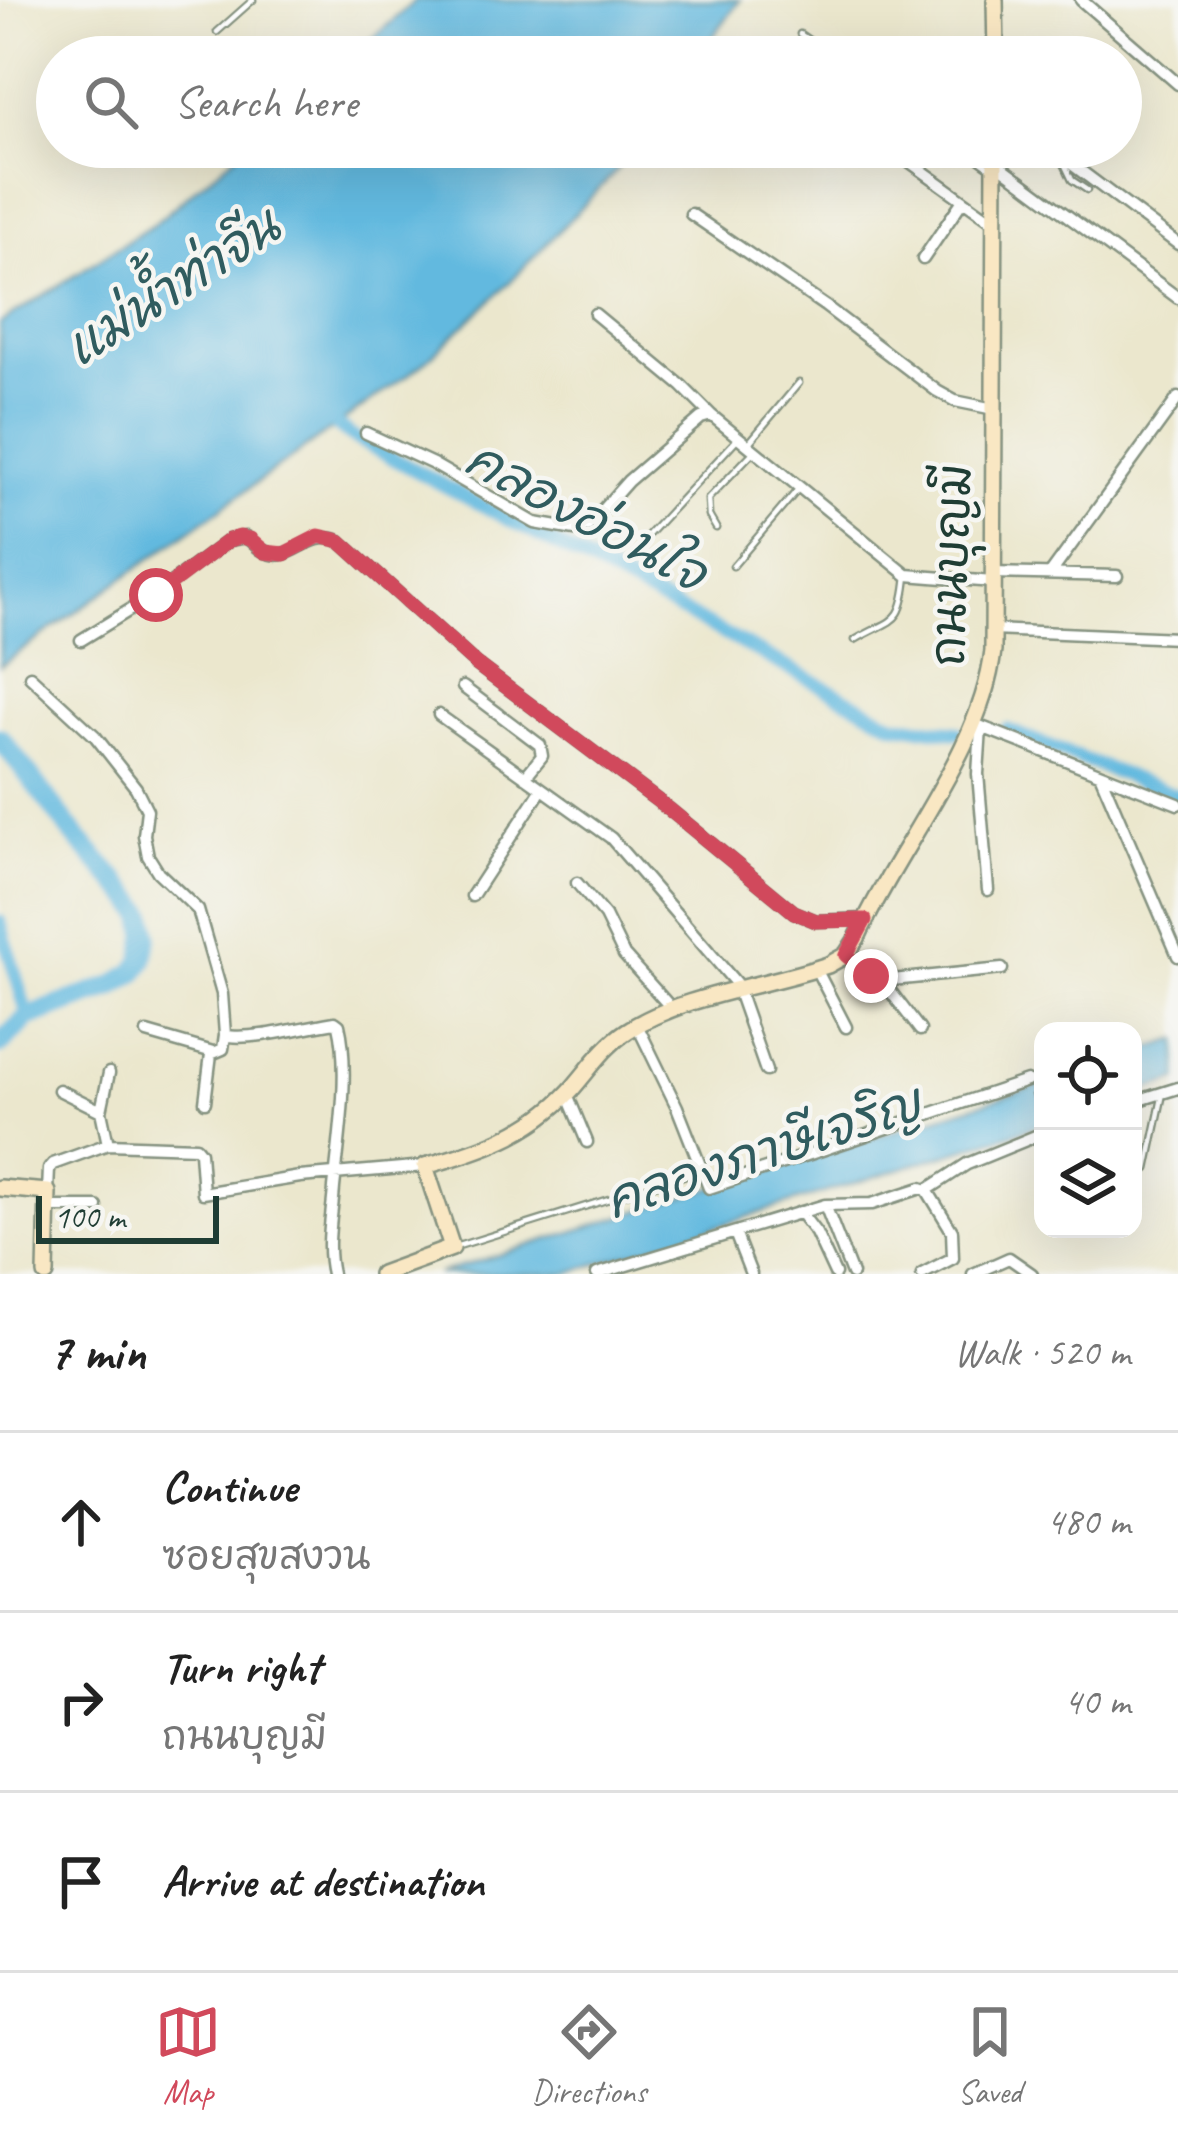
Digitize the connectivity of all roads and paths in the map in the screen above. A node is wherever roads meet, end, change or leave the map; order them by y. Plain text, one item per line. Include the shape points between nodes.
1 (253, 0) edge
2 (995, 0) edge
3 (1081, 0) edge
4 (217, 32) dead end
5 (800, 34) dead end
6 (803, 36) edge
7 (996, 36) edge
8 (1123, 36) edge
9 (1142, 53) edge
10 (1178, 84) edge
11 (919, 168) edge
12 (995, 168) edge
13 (1006, 168) edge
14 (1064, 168) edge
15 (1077, 168) edge
16 (1088, 190) dead end
17 (964, 200) junction
18 (691, 214) dead end
19 (995, 223) junction
20 (1178, 244) edge
21 (923, 259) dead end
22 (1178, 298) edge
23 (595, 314) dead end
24 (799, 383) dead end
25 (1178, 398) edge
26 (994, 409) junction
27 (710, 415) junction
28 (366, 434) dead end
29 (747, 444) junction
30 (800, 488) junction
31 (716, 529) dead end
32 (649, 534) dead end
33 (734, 566) dead end
34 (1051, 574) junction
35 (907, 575) junction
36 (1117, 576) dead end
37 (993, 578) junction
38 (993, 630) junction
39 (1178, 638) edge
40 (81, 640) dead end
41 (855, 640) dead end
42 (30, 676) dead end
43 (463, 687) dead end
44 (439, 715) dead end
45 (977, 726) junction
46 (1100, 774) junction
47 (525, 777) junction
48 (542, 789) junction
49 (1178, 804) edge
50 (578, 883) dead end
51 (988, 890) dead end
52 (472, 896) dead end
53 (865, 920) junction
54 (846, 955) junction
55 (1178, 956) edge
56 (816, 969) junction
57 (1002, 969) dead end
58 (881, 979) junction
59 (740, 990) junction
60 (673, 1010) junction
61 (637, 1025) junction
62 (846, 1028) dead end
63 (920, 1030) dead end
64 (147, 1033) dead end
65 (225, 1035) junction
66 (213, 1052) junction
67 (766, 1071) dead end
68 (109, 1072) dead end
69 (1028, 1084) joint
70 (1178, 1088) edge
71 (59, 1090) dead end
72 (1164, 1092) junction
73 (567, 1094) junction
74 (1142, 1099) edge
75 (205, 1102) dead end
76 (1034, 1102) edge
77 (101, 1111) junction
78 (1034, 1134) edge
79 (586, 1142) dead end
80 (108, 1144) junction
81 (425, 1166) junction
82 (1147, 1169) dead end
83 (702, 1170) junction
84 (335, 1176) junction
85 (0, 1188) edge
86 (926, 1190) junction
87 (48, 1200) junction
88 (825, 1205) junction
89 (97, 1207) dead end
90 (800, 1212) junction
91 (735, 1233) junction
92 (452, 1248) junction
93 (650, 1258) junction
94 (952, 1258) junction
95 (46, 1274) edge
96 (332, 1274) edge
97 (381, 1274) edge
98 (597, 1274) edge
99 (654, 1274) edge
100 (752, 1274) edge
101 (835, 1274) edge
102 (852, 1274) edge
103 (922, 1274) edge
104 (972, 1274) edge
105 (1032, 1274) edge

1 - 4 lane
2 - 7 street
3 - 8 street
5 - 6 lane
9 - 10 street
11 - 17 street
12 - 19 street, ถนนบุญมี
13 - 22 street
14 - 16 lane
15 - 20 street
17 - 19 street
17 - 21 street
18 - 26 street via 937,391
19 - 26 street, ถนนบุญมี
23 - 27 street
24 - 29 lane
25 - 34 street
26 - 37 street, ถนนบุญมี
27 - 28 street via 575,530 535,523
27 - 29 street
29 - 30 street
29 - 31 lane via 708,499
29 - 32 lane
30 - 33 lane
30 - 35 street
34 - 36 street
34 - 37 street
35 - 37 street
35 - 41 lane via 899,613
37 - 38 street, ถนนบุญมี
38 - 39 street
38 - 45 street, ถนนบุญมี
40 - 53 street via 229,540 246,537 284,554 328,536 476,664 794,912 816,921
42 - 65 street via 136,788 147,810 148,856 198,910 219,977
43 - 47 street via 544,750
44 - 47 street
45 - 46 street
45 - 51 street
45 - 53 street, ถนนบุญมี
46 - 49 street
46 - 55 street
47 - 48 street
48 - 52 street
48 - 59 street via 611,838
50 - 60 street via 624,955
53 - 54 street, ถนนบุญมี
54 - 56 street
54 - 58 street
56 - 59 street
56 - 62 street
57 - 58 street
58 - 63 street
59 - 60 street
59 - 67 street
60 - 61 street
61 - 73 street
61 - 83 street
64 - 66 street
65 - 66 street via 223,1049
65 - 84 street via 339,1025
66 - 75 street
68 - 77 street
69 - 76 path
69 - 83 street via 709,1188
70 - 72 street
71 - 77 street
72 - 74 street
72 - 82 lane
73 - 79 street
73 - 81 street via 491,1147
77 - 80 street
78 - 86 street
80 - 84 street via 196,1147 203,1192
80 - 87 street via 52,1164
81 - 84 street
81 - 92 street
83 - 92 lane
84 - 96 street
85 - 87 street
86 - 88 street
86 - 94 street via 952,1231
87 - 89 street
87 - 95 street
88 - 90 street
88 - 102 street
90 - 91 street
90 - 101 street
91 - 93 street
91 - 100 street
92 - 97 street
93 - 98 street
93 - 99 street
94 - 103 street
94 - 104 street
104 - 105 street via 1009,1258

